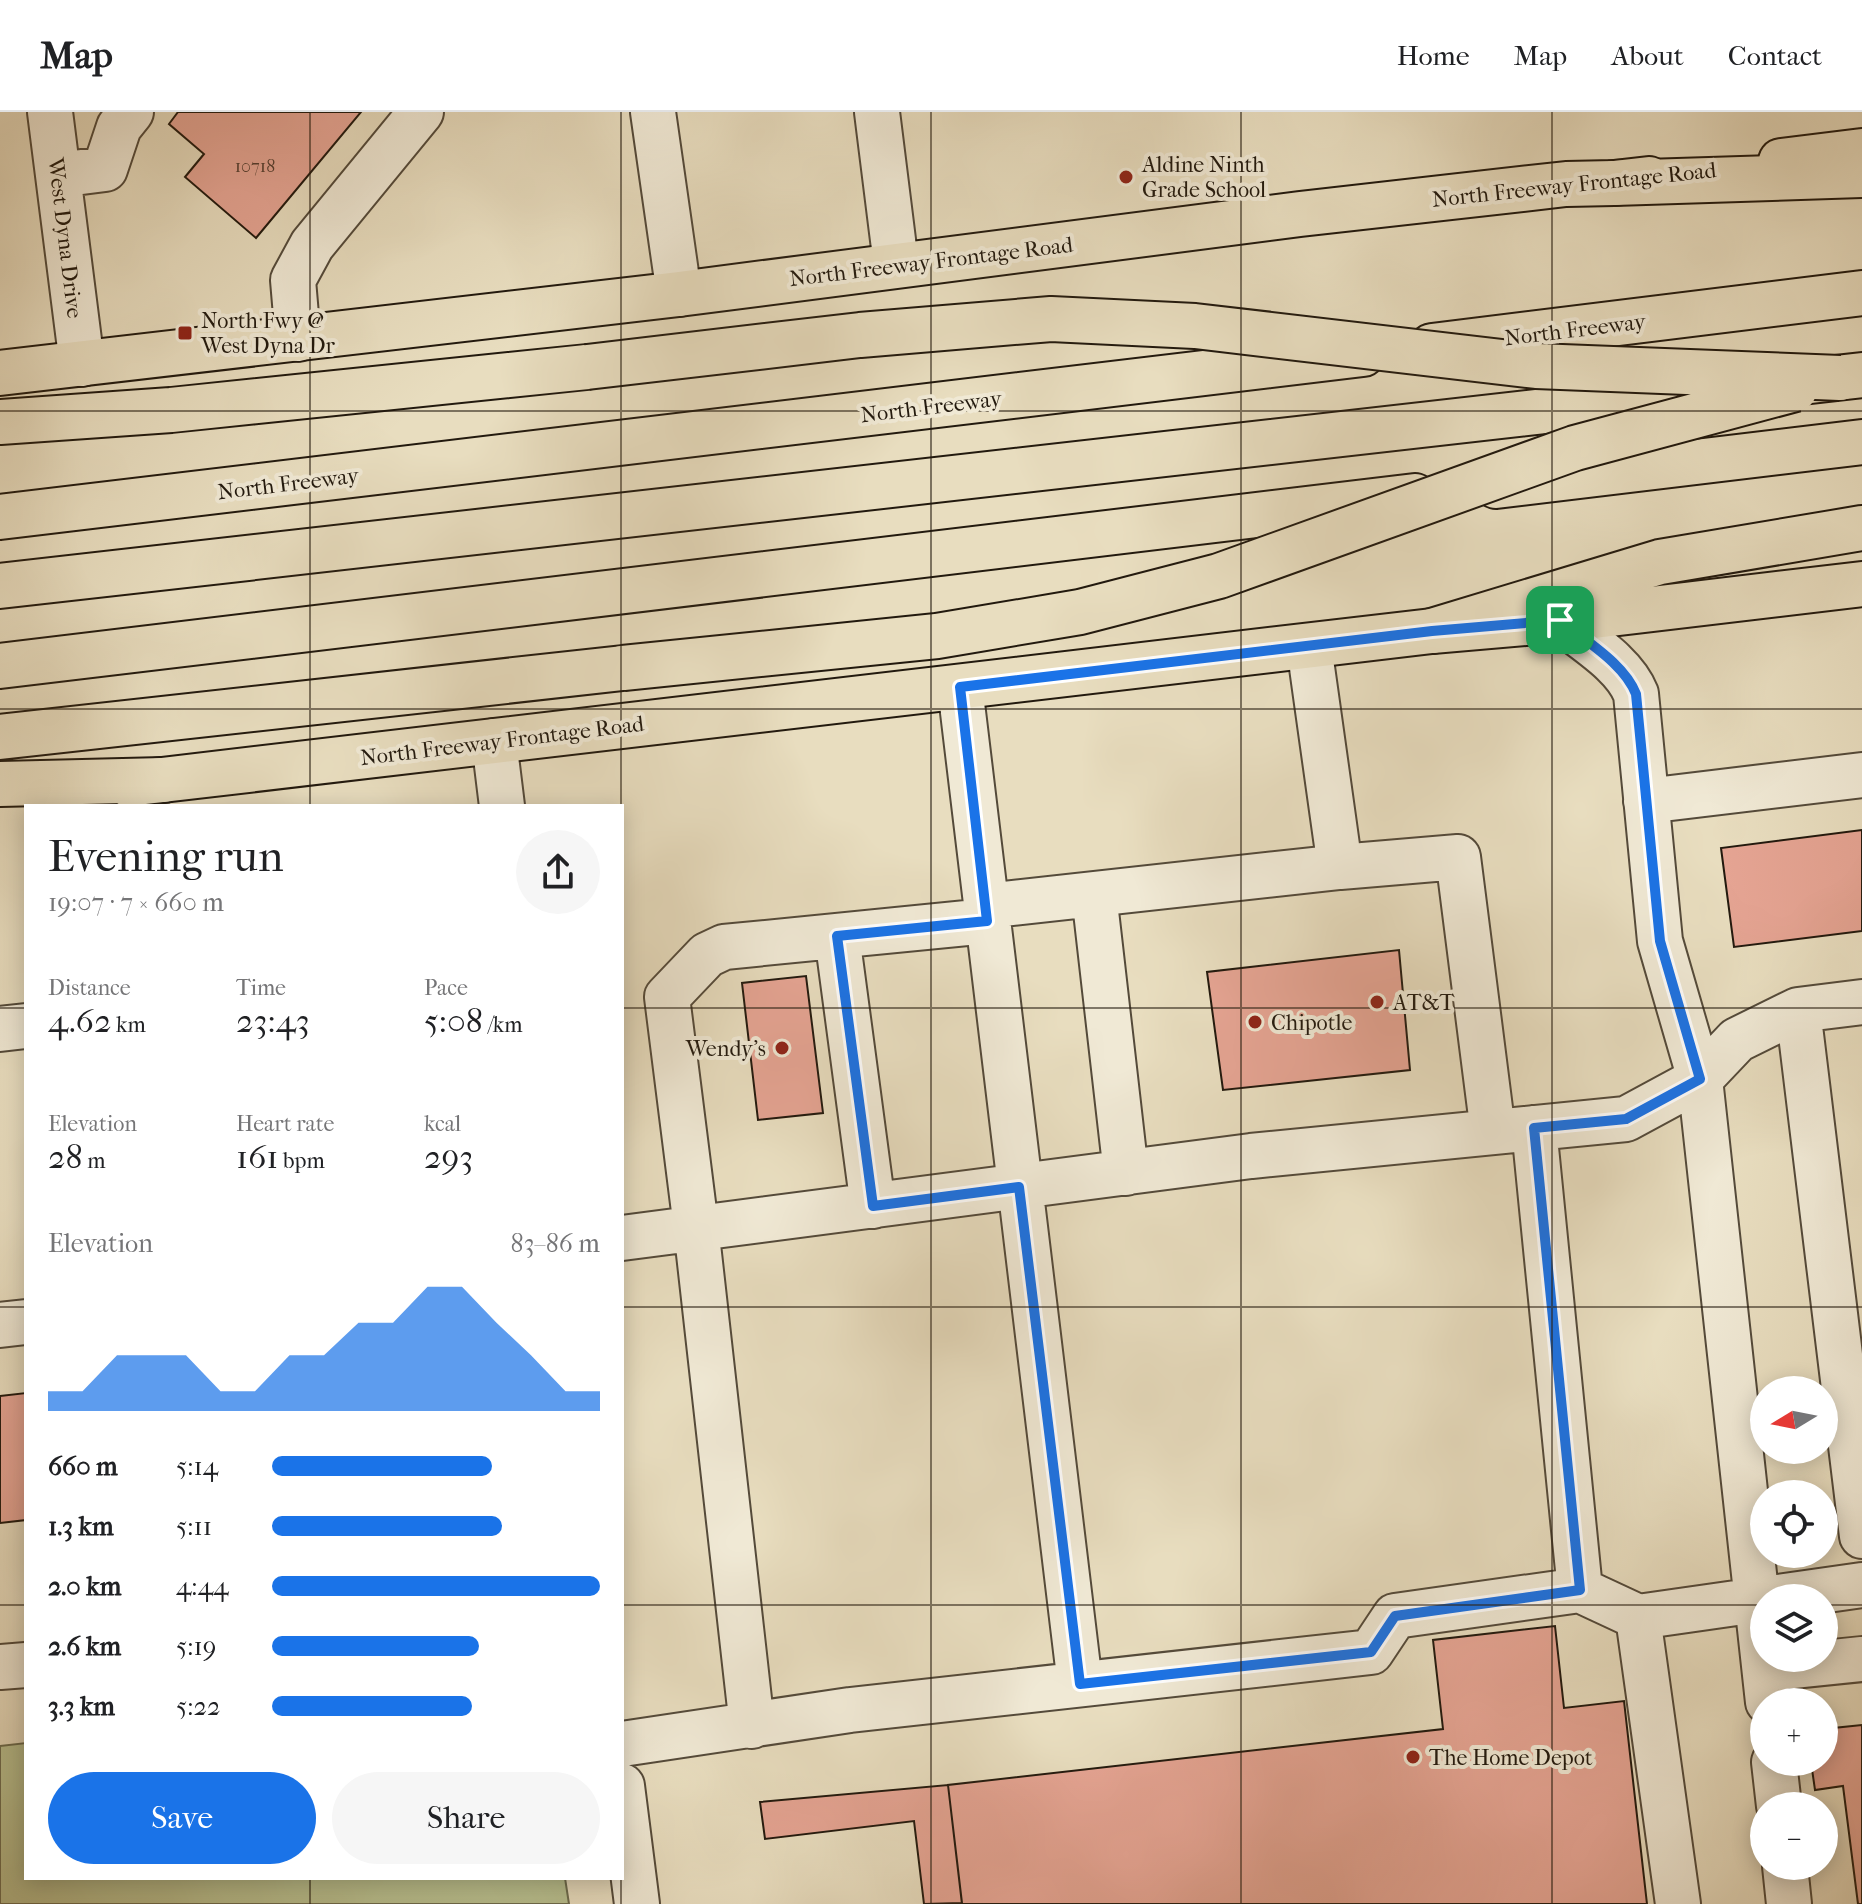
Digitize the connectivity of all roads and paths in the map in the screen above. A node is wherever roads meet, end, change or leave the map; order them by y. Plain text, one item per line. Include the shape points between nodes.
1 (50, 112) edge
2 (131, 112) edge
3 (421, 112) edge
4 (653, 112) edge
5 (877, 112) edge
6 (1862, 151) edge
7 (58, 175) junction
8 (1862, 175) edge
9 (1614, 183) junction
10 (896, 264) junction
11 (1862, 293) edge
12 (679, 294) junction
13 (298, 339) junction
14 (82, 364) junction
15 (0, 373) edge
16 (1851, 376) edge
17 (0, 422) edge
18 (1862, 442) edge
19 (0, 517) edge
20 (1862, 528) edge
21 (1862, 584) edge
22 (0, 586) edge
23 (1560, 620) junction
24 (1432, 631) junction
25 (1309, 646) junction
26 (0, 666) edge
27 (960, 687) junction
28 (0, 737) edge
29 (494, 741) junction
30 (1862, 775) edge
31 (164, 780) junction
32 (0, 784) edge
33 (0, 799) edge
34 (1646, 801) junction
35 (502, 804) edge
36 (1340, 867) junction
37 (1094, 894) junction
38 (986, 914) junction
39 (837, 936) junction
40 (1862, 1002) edge
41 (1798, 1010) junction
42 (24, 1026) edge
43 (0, 1029) edge
44 (1700, 1079) junction
45 (1514, 1130) junction
46 (1126, 1173) junction
47 (1019, 1187) junction
48 (873, 1206) junction
49 (696, 1227) junction
50 (624, 1238) edge
51 (24, 1322) edge
52 (0, 1325) edge
53 (1862, 1536) edge
54 (1762, 1584) edge
55 (1862, 1585) edge
56 (1838, 1588) edge
57 (1580, 1590) junction
58 (1750, 1601) edge
59 (1638, 1617) junction
60 (1862, 1659) edge
61 (24, 1665) edge
62 (0, 1667) edge
63 (1080, 1684) junction
64 (1766, 1685) edge
65 (752, 1726) junction
66 (624, 1744) edge
67 (624, 1802) edge
68 (1786, 1880) edge
69 (637, 1904) edge
70 (1678, 1904) edge
71 (1789, 1904) edge

1 - 7 street, West Dyna Drive
2 - 7 street via 119,127 105,169
3 - 13 street via 312,245 293,280
4 - 12 street
5 - 10 street
6 - 9 main road, North Freeway Frontage Road
7 - 14 street, West Dyna Drive
8 - 9 main road
9 - 10 main road, North Freeway Frontage Road via 1316,212
10 - 12 main road, North Freeway Frontage Road
11 - 19 main road, North Freeway
12 - 13 main road, North Freeway Frontage Road
13 - 14 main road, North Freeway Frontage Road
14 - 15 main road, North Freeway Frontage Road
16 - 17 main road, bridge via 1536,366 1195,326 1051,319 171,410
16 - 22 main road, bridge
16 - 28 main road, bridge via 1575,448 1219,576 1080,612 937,636
18 - 26 main road
20 - 24 main road via 1660,562
21 - 23 main road, North Freeway Frontage Road
23 - 24 main road, North Freeway Frontage Road
23 - 34 street via 1632,683
24 - 25 main road, North Freeway Frontage Road
25 - 27 main road, North Freeway Frontage Road
25 - 36 street
27 - 29 main road, North Freeway Frontage Road
27 - 38 street
29 - 31 main road, North Freeway Frontage Road
29 - 35 street
30 - 34 street
31 - 32 main road
31 - 33 main road, North Freeway Frontage Road
34 - 44 street via 1660,941
36 - 37 street
36 - 45 street via 1458,857
37 - 38 street
37 - 46 street
38 - 39 street
38 - 47 street
39 - 48 street
39 - 49 street via 724,947 707,955 667,997
40 - 41 street
41 - 44 street via 1737,1040
41 - 53 street
42 - 43 street
44 - 45 street via 1626,1119
44 - 54 street
45 - 46 street
45 - 57 street
46 - 47 street
47 - 48 street
47 - 63 street
48 - 49 street
49 - 50 street
49 - 65 street
51 - 52 street
55 - 56 street
57 - 59 street
57 - 63 street via 1395,1616 1371,1652
58 - 59 street
59 - 70 street
60 - 64 street
61 - 62 street
63 - 65 street
65 - 66 street
67 - 69 street
68 - 71 street

